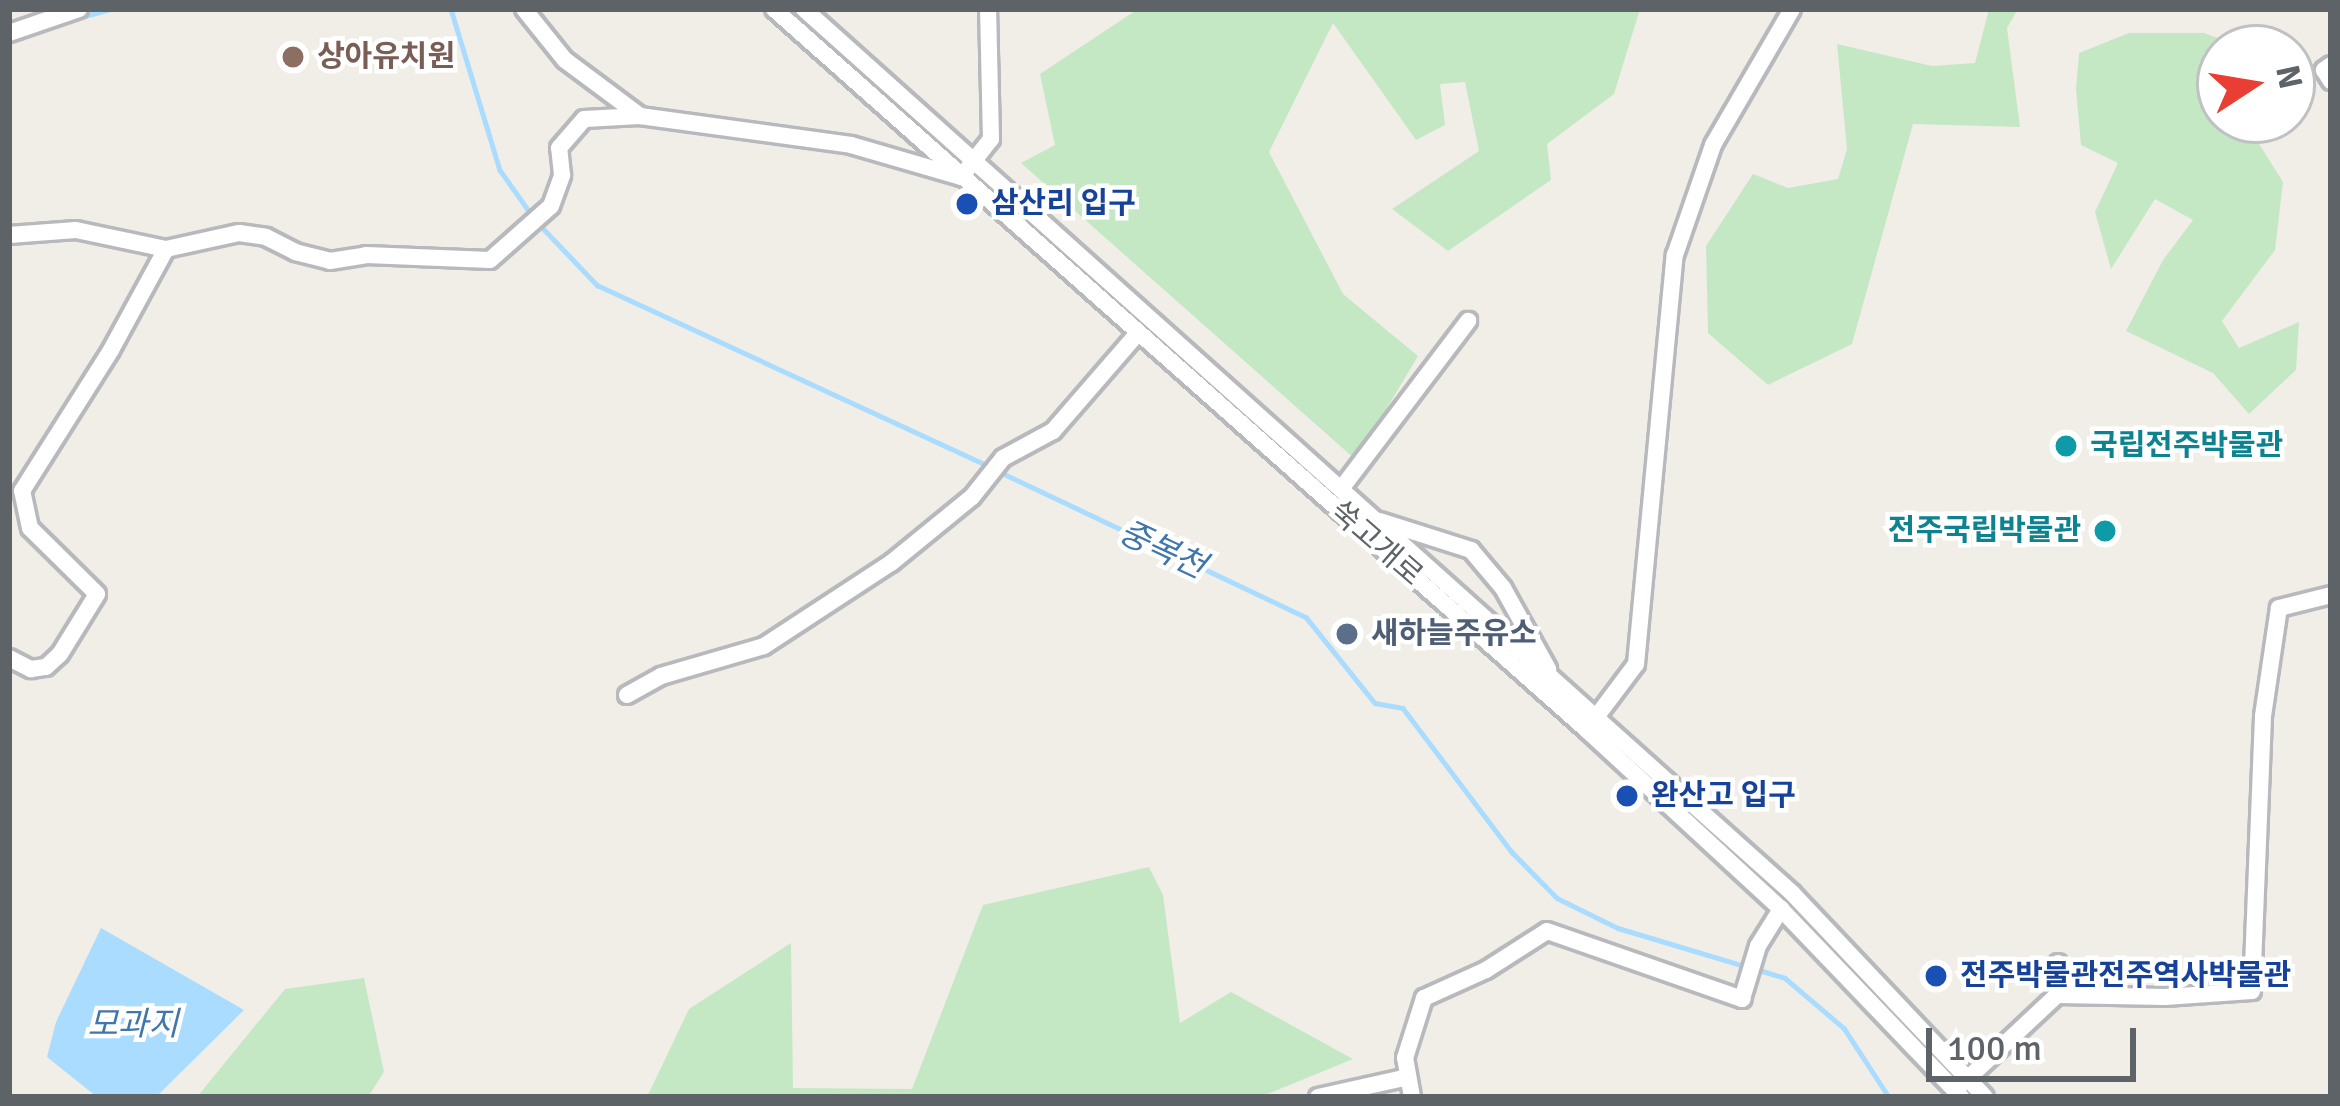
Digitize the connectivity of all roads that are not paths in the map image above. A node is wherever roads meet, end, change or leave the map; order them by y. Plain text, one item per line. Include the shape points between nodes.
1 (80, 9) edge
2 (524, 9) edge
3 (774, 9) edge
4 (804, 9) edge
5 (826, 9) edge
6 (988, 9) edge
7 (1792, 9) edge
8 (828, 30) junction
9 (9, 33) edge
10 (2331, 65) edge
11 (2331, 81) edge
12 (640, 116) junction
13 (967, 170) junction
14 (9, 235) edge
15 (166, 249) junction
16 (1468, 321) dead end
17 (1137, 334) junction
18 (1341, 489) junction
19 (1378, 520) junction
20 (2331, 595) edge
21 (9, 658) edge
22 (1551, 675) junction
23 (627, 695) dead end
24 (1592, 723) junction
25 (1781, 909) junction
26 (2058, 963) dead end
27 (2057, 995) junction
28 (1408, 1077) junction
29 (1970, 1077) junction
30 (1957, 1094) edge
31 (1318, 1097) edge
32 (1412, 1097) edge
33 (1985, 1097) edge

1 - 9 street
2 - 12 street via 565,60
3 - 13 street, 쑥고개로
4 - 8 street, 쑥고개로
5 - 8 street
6 - 13 street via 991,139
7 - 24 street via 1713,146 1675,255 1636,664
8 - 13 street, 쑥고개로
10 - 11 street via 2324,70
12 - 13 street
12 - 15 street via 584,119 559,148 562,175 542,217 490,260 330,261 239,233
13 - 17 street, 쑥고개로
13 - 18 street, 쑥고개로
14 - 15 street via 76,230
15 - 21 street via 22,491 30,528 97,594 46,667
16 - 18 street
17 - 23 street via 1053,431 1003,458 891,563 764,646 661,676
17 - 24 street, 쑥고개로
18 - 19 street, 쑥고개로
19 - 22 street, 쑥고개로
19 - 22 street via 1471,550 1503,588
20 - 27 street via 2279,608 2263,716 2252,991
22 - 24 street, 쑥고개로
24 - 25 street, 쑥고개로
24 - 29 street, 쑥고개로 via 1793,894
25 - 28 street via 1758,946 1742,999 1547,931 1424,998 1405,1058
25 - 30 street, 쑥고개로
26 - 27 street
27 - 29 street
28 - 31 street
28 - 32 street
29 - 30 street
29 - 33 street, 쑥고개로

